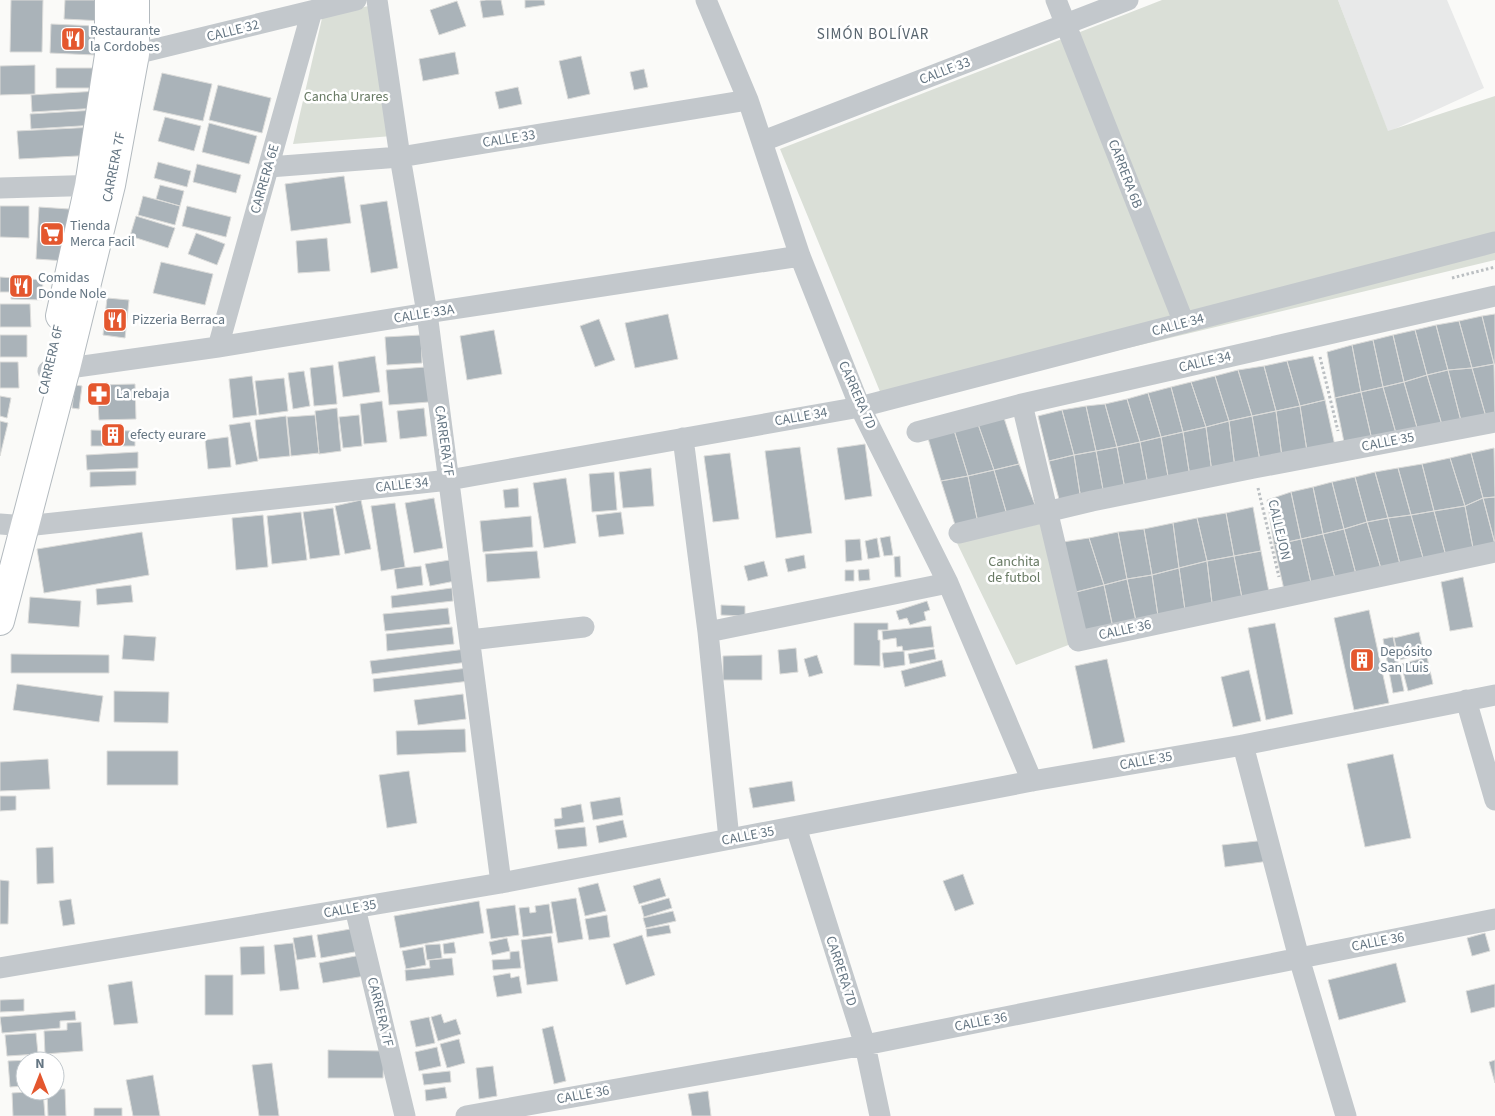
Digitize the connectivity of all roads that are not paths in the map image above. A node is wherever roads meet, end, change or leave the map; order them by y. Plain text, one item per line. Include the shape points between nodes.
1 (109, 0) edge
2 (135, 0) edge
3 (356, 0) edge
4 (377, 0) edge
5 (706, 0) edge
6 (1056, 0) edge
7 (1128, 0) edge
8 (312, 11) junction
9 (1066, 24) junction
10 (122, 55) junction
11 (748, 100) junction
12 (763, 141) junction
13 (400, 158) junction
14 (269, 167) junction
15 (100, 185) junction
16 (0, 188) edge
17 (1495, 242) edge
18 (800, 256) junction
19 (1495, 296) edge
20 (427, 313) junction
21 (1184, 323) junction
22 (218, 347) junction
23 (58, 370) junction
24 (1022, 404) junction
25 (860, 407) junction
26 (1495, 422) edge
27 (917, 432) dead end
28 (683, 438) junction
29 (449, 480) junction
30 (1048, 512) junction
31 (13, 526) edge
32 (958, 533) dead end
33 (1495, 552) edge
34 (0, 569) edge
35 (948, 583) junction
36 (0, 621) edge
37 (584, 627) dead end
38 (708, 632) junction
39 (470, 640) junction
40 (1495, 695) edge
41 (1466, 700) junction
42 (1243, 745) junction
43 (1032, 781) junction
44 (1495, 800) edge
45 (796, 827) junction
46 (729, 839) junction
47 (501, 882) junction
48 (355, 908) junction
49 (1495, 919) edge
50 (1299, 958) junction
51 (0, 968) edge
52 (865, 1045) junction
53 (405, 1116) edge
54 (466, 1116) edge
55 (880, 1116) edge
56 (1346, 1116) edge

1 - 10 street
2 - 10 street, CARRERA 7F
3 - 8 street, CALLE 32
4 - 13 street, CARRERA 7F
5 - 11 street, CARRERA 7D
6 - 9 street
7 - 9 street, CALLE 33
8 - 10 street, CALLE 32
8 - 14 street, CARRERA 6E
9 - 12 street, CALLE 33
9 - 21 street, CARRERA 6B
10 - 15 street, CARRERA 7F
11 - 12 street, CARRERA 7D
11 - 13 street, CALLE 33
12 - 18 street, CARRERA 7D
13 - 14 street, CALLE 33
13 - 20 street, CARRERA 7F
14 - 22 street, CARRERA 6E
15 - 16 street
15 - 23 street, CARRERA 7F
17 - 21 street, CALLE 34
18 - 20 street, CALLE 33A
18 - 25 street, CARRERA 7D
19 - 24 street, CALLE 34
20 - 22 street, CALLE 33A
20 - 29 street, CARRERA 7F
21 - 25 street, CALLE 34
22 - 23 street, CALLE 33A
23 - 31 street, CARRERA 7F
24 - 27 street, CALLE 34
24 - 30 street
25 - 28 street, CALLE 34
25 - 35 street, CARRERA 7D
26 - 30 street, CALLE 35
28 - 29 street, CALLE 34
28 - 38 street
29 - 31 street, CALLE 34
29 - 39 street, CARRERA 7F
30 - 32 street, CALLE 35
30 - 33 street, CALLE 36 via 1078,641
31 - 34 street
31 - 36 street, CARRERA 7F
35 - 38 street
35 - 43 street, CARRERA 7D
37 - 39 street
38 - 46 street
39 - 47 street, CARRERA 7F
40 - 41 street, CALLE 35
41 - 42 street, CALLE 35
41 - 44 street
42 - 43 street, CALLE 35
42 - 50 street
43 - 45 street, CALLE 35
45 - 46 street, CALLE 35
45 - 52 street, CARRERA 7D
46 - 47 street, CALLE 35
47 - 48 street, CALLE 35
48 - 51 street, CALLE 35
48 - 53 street, CARRERA 7F
49 - 50 street, CALLE 36
50 - 52 street, CALLE 36
50 - 56 street
52 - 54 street, CALLE 36
52 - 55 street, CARRERA 7D

